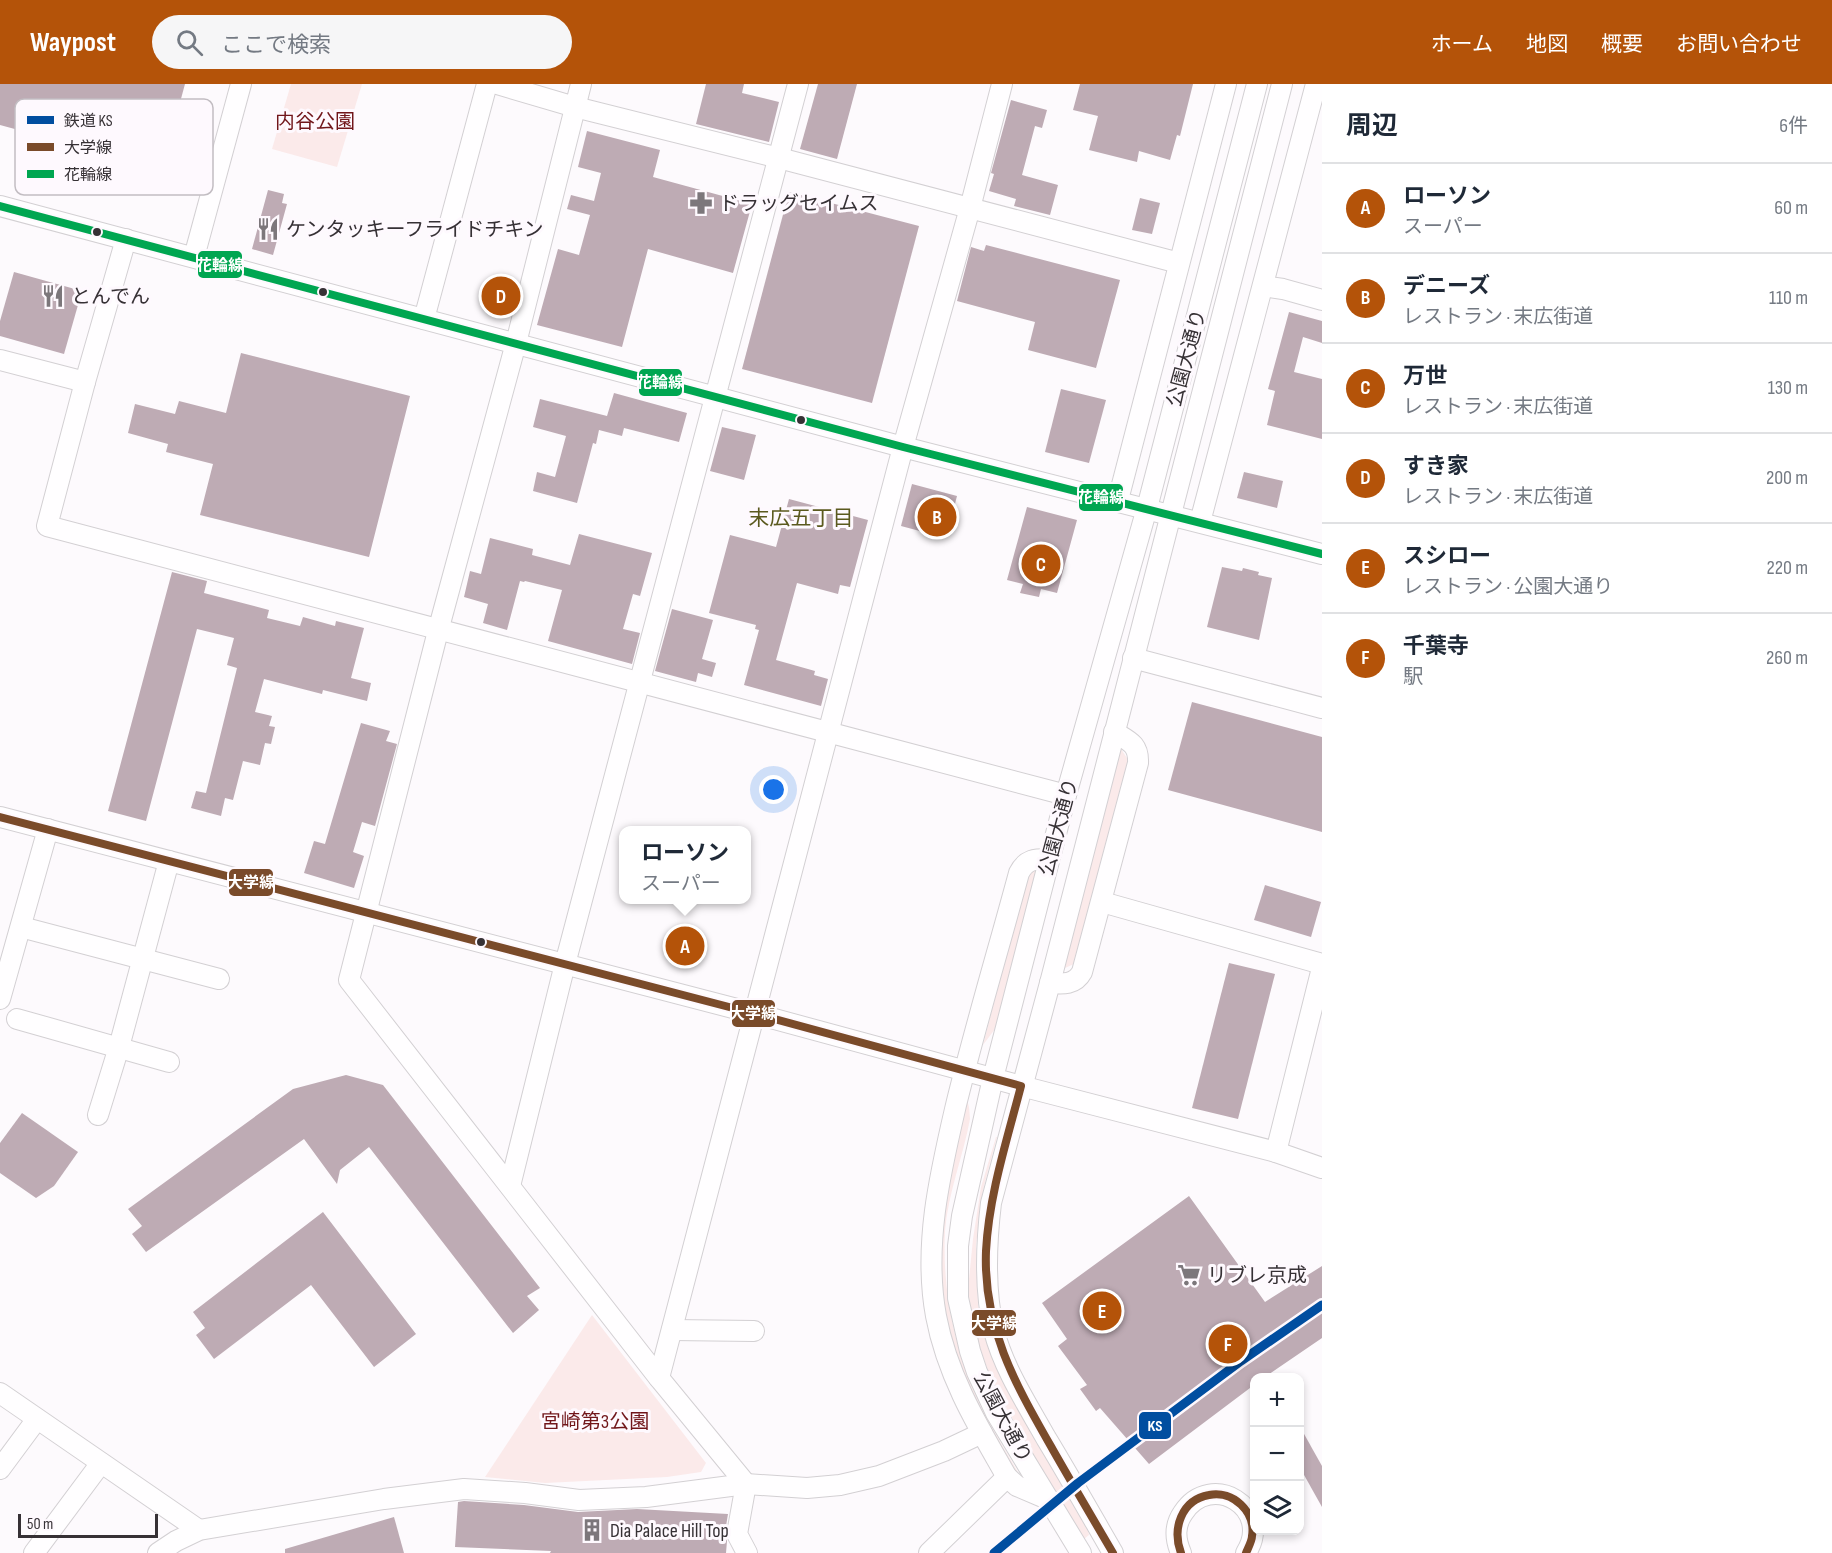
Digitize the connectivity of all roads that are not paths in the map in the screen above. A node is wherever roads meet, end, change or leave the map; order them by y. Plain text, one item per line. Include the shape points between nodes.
1 (241, 84) edge
2 (487, 84) edge
3 (497, 84) edge
4 (581, 84) edge
5 (798, 84) edge
6 (1002, 84) edge
7 (1226, 84) edge
8 (1257, 84) edge
9 (1282, 84) edge
10 (1316, 84) edge
11 (575, 107) junction
12 (779, 158) junction
13 (213, 187) edge
14 (211, 195) edge
15 (0, 206) edge
16 (970, 208) junction
17 (126, 240) junction
18 (194, 257) junction
19 (1179, 263) junction
20 (1263, 286) junction
21 (1322, 300) edge
22 (424, 319) junction
23 (516, 343) junction
24 (0, 360) edge
25 (85, 382) junction
26 (715, 396) junction
27 (903, 447) junction
28 (1118, 500) junction
29 (1147, 508) junction
30 (1170, 514) junction
31 (1200, 522) junction
32 (1322, 554) edge
33 (438, 631) junction
34 (1133, 658) junction
35 (640, 683) junction
36 (1322, 708) edge
37 (828, 732) junction
38 (1114, 732) junction
39 (1066, 795) junction
40 (0, 817) edge
41 (48, 829) junction
42 (1049, 859) junction
43 (170, 861) junction
44 (1102, 902) junction
45 (366, 912) junction
46 (21, 927) junction
47 (142, 958) junction
48 (565, 964) junction
49 (1322, 967) edge
50 (219, 979) dead end
51 (1050, 982) junction
52 (0, 999) edge
53 (756, 1014) junction
54 (16, 1019) dead end
55 (119, 1047) junction
56 (169, 1062) dead end
57 (964, 1071) junction
58 (993, 1078) junction
59 (1021, 1086) junction
60 (98, 1115) dead end
61 (1276, 1152) junction
62 (1322, 1168) edge
63 (510, 1186) junction
64 (672, 1330) junction
65 (754, 1331) dead end
66 (659, 1378) junction
67 (0, 1393) edge
68 (37, 1419) junction
69 (982, 1433) junction
70 (101, 1463) junction
71 (0, 1469) edge
72 (1006, 1477) junction
73 (746, 1484) junction
74 (1050, 1500) junction
75 (199, 1530) junction
76 (34, 1553) edge
77 (158, 1553) edge
78 (747, 1553) edge
79 (929, 1553) edge
80 (1082, 1553) edge
81 (1113, 1553) edge
82 (1181, 1553) edge
83 (1246, 1553) edge

1 - 13 street
2 - 22 street
3 - 11 street
4 - 11 street
5 - 12 street
6 - 16 street
7 - 19 street
8 - 29 street, 公園大通り
9 - 30 street, 公園大通り
10 - 20 street
11 - 12 street
11 - 23 street
12 - 16 street
12 - 26 street
14 - 18 street
15 - 17 street
16 - 19 street
16 - 27 street
17 - 18 street
17 - 25 street
18 - 22 street
19 - 28 street
20 - 21 street
20 - 31 street
22 - 23 street
23 - 26 street
23 - 33 street
24 - 25 street
25 - 33 street via 47,526
26 - 27 street
26 - 35 street
27 - 28 street
27 - 37 street
28 - 29 street
29 - 30 street
29 - 39 street, 公園大通り
30 - 31 street
30 - 34 street, 公園大通り
31 - 32 street
33 - 35 street
33 - 45 street
34 - 36 street
34 - 38 street, 公園大通り
35 - 37 street
35 - 48 street
37 - 39 street
37 - 53 street
38 - 44 street via 1136,748 1138,763
38 - 51 street, 公園大通り
39 - 42 street, 公園大通り
40 - 41 street
41 - 43 street
41 - 46 street
42 - 57 street via 1033,859 1019,873
42 - 58 street, 公園大通り
43 - 45 street
43 - 47 street
44 - 49 street
44 - 51 street via 1080,977 1067,984
45 - 48 street
45 - 63 street via 349,980
46 - 47 street
46 - 52 street
47 - 50 street
47 - 55 street
48 - 53 street
48 - 63 street
49 - 61 street
51 - 59 street, 公園大通り
53 - 57 street
53 - 64 street
54 - 55 street
55 - 56 street
55 - 60 street
57 - 58 street
57 - 69 street via 939,1179 931,1256 936,1315 946,1356
58 - 59 street
58 - 74 street, 公園大通り via 962,1216 958,1298 970,1351 984,1388
59 - 61 street
59 - 81 street, 公園大通り via 988,1228 986,1253 994,1331 1030,1410
61 - 62 street
63 - 66 street
64 - 65 street
64 - 66 street
66 - 73 street
67 - 68 street
68 - 70 street
68 - 71 street
69 - 72 street
69 - 73 street via 879,1476 840,1485 807,1488
70 - 75 street
70 - 76 street
72 - 74 street
72 - 79 street
73 - 75 street via 646,1497 579,1500 464,1489
73 - 78 street via 738,1534
74 - 80 street, 公園大通り
75 - 77 street
82 - 83 street via 1176,1541 1180,1518 1198,1497 1212,1493 1236,1500 1253,1520

